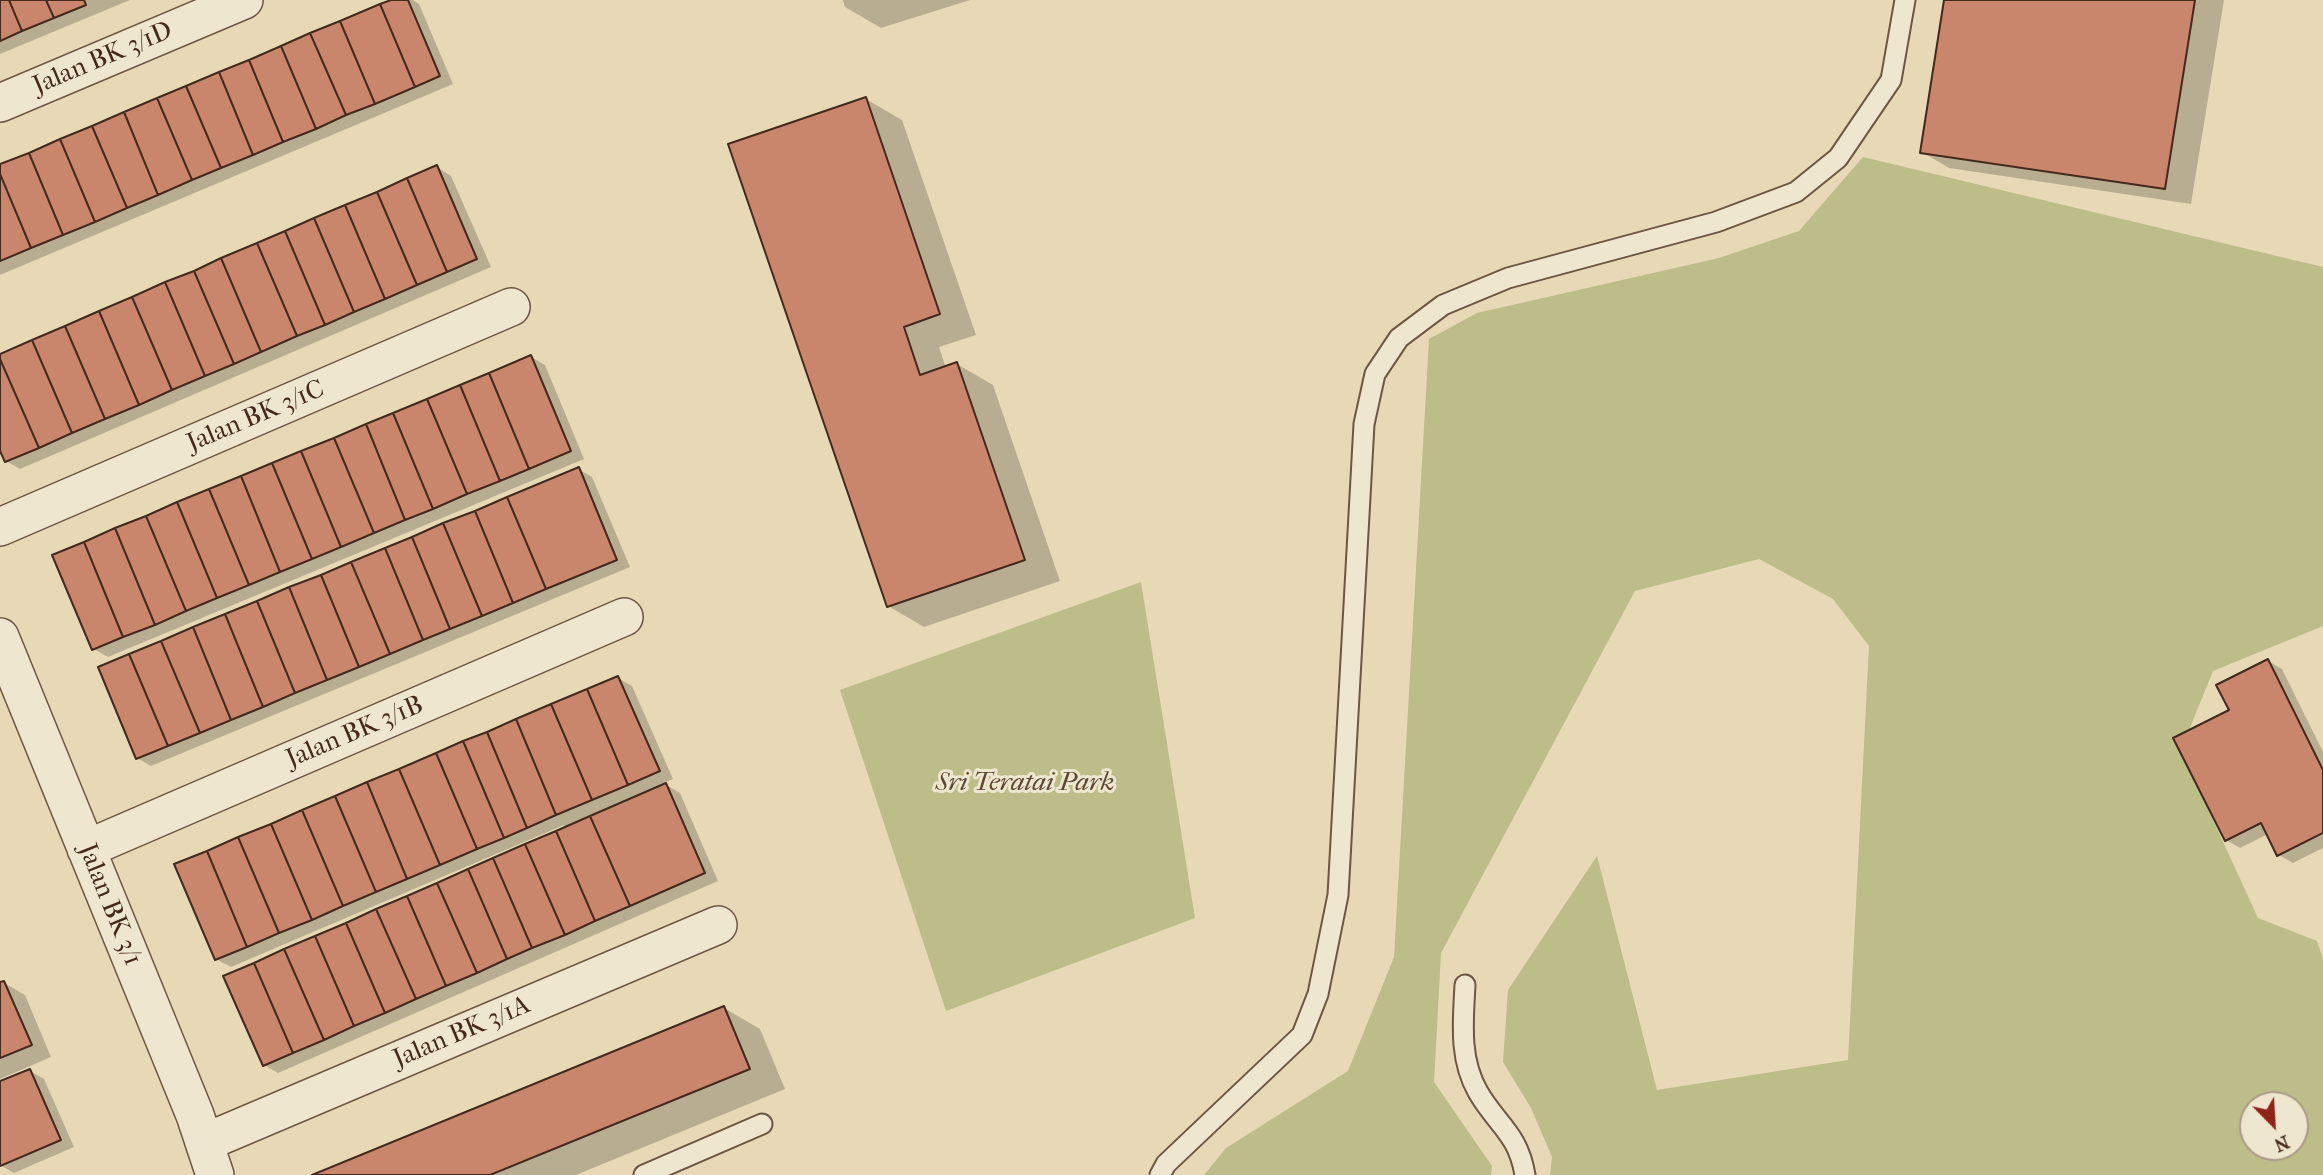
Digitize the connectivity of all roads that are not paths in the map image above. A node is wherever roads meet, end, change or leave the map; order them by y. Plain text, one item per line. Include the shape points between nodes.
1 (244, 0) edge
2 (1905, 0) edge
3 (0, 103) edge
4 (511, 307) dead end
5 (0, 527) edge
6 (624, 617) dead end
7 (0, 636) edge
8 (86, 849) junction
9 (718, 925) dead end
10 (1465, 985) dead end
11 (762, 1124) dead end
12 (211, 1158) edge
13 (644, 1175) edge
14 (1160, 1175) edge
15 (1525, 1175) edge

1 - 3 street, Jalan BK 3/1D
2 - 14 lane via 1892,80 1838,158 1796,192 1716,222 1508,278 1443,305 1399,338 1375,373 1364,425 1338,895 1318,994 1302,1035 1166,1164
4 - 5 street, Jalan BK 3/1C
6 - 8 street, Jalan BK 3/1B
7 - 8 street, Jalan BK 3/1
8 - 12 street, Jalan BK 3/1
9 - 12 street, Jalan BK 3/1A
10 - 15 lane via 1464,1057 1476,1089 1522,1155
11 - 13 lane

